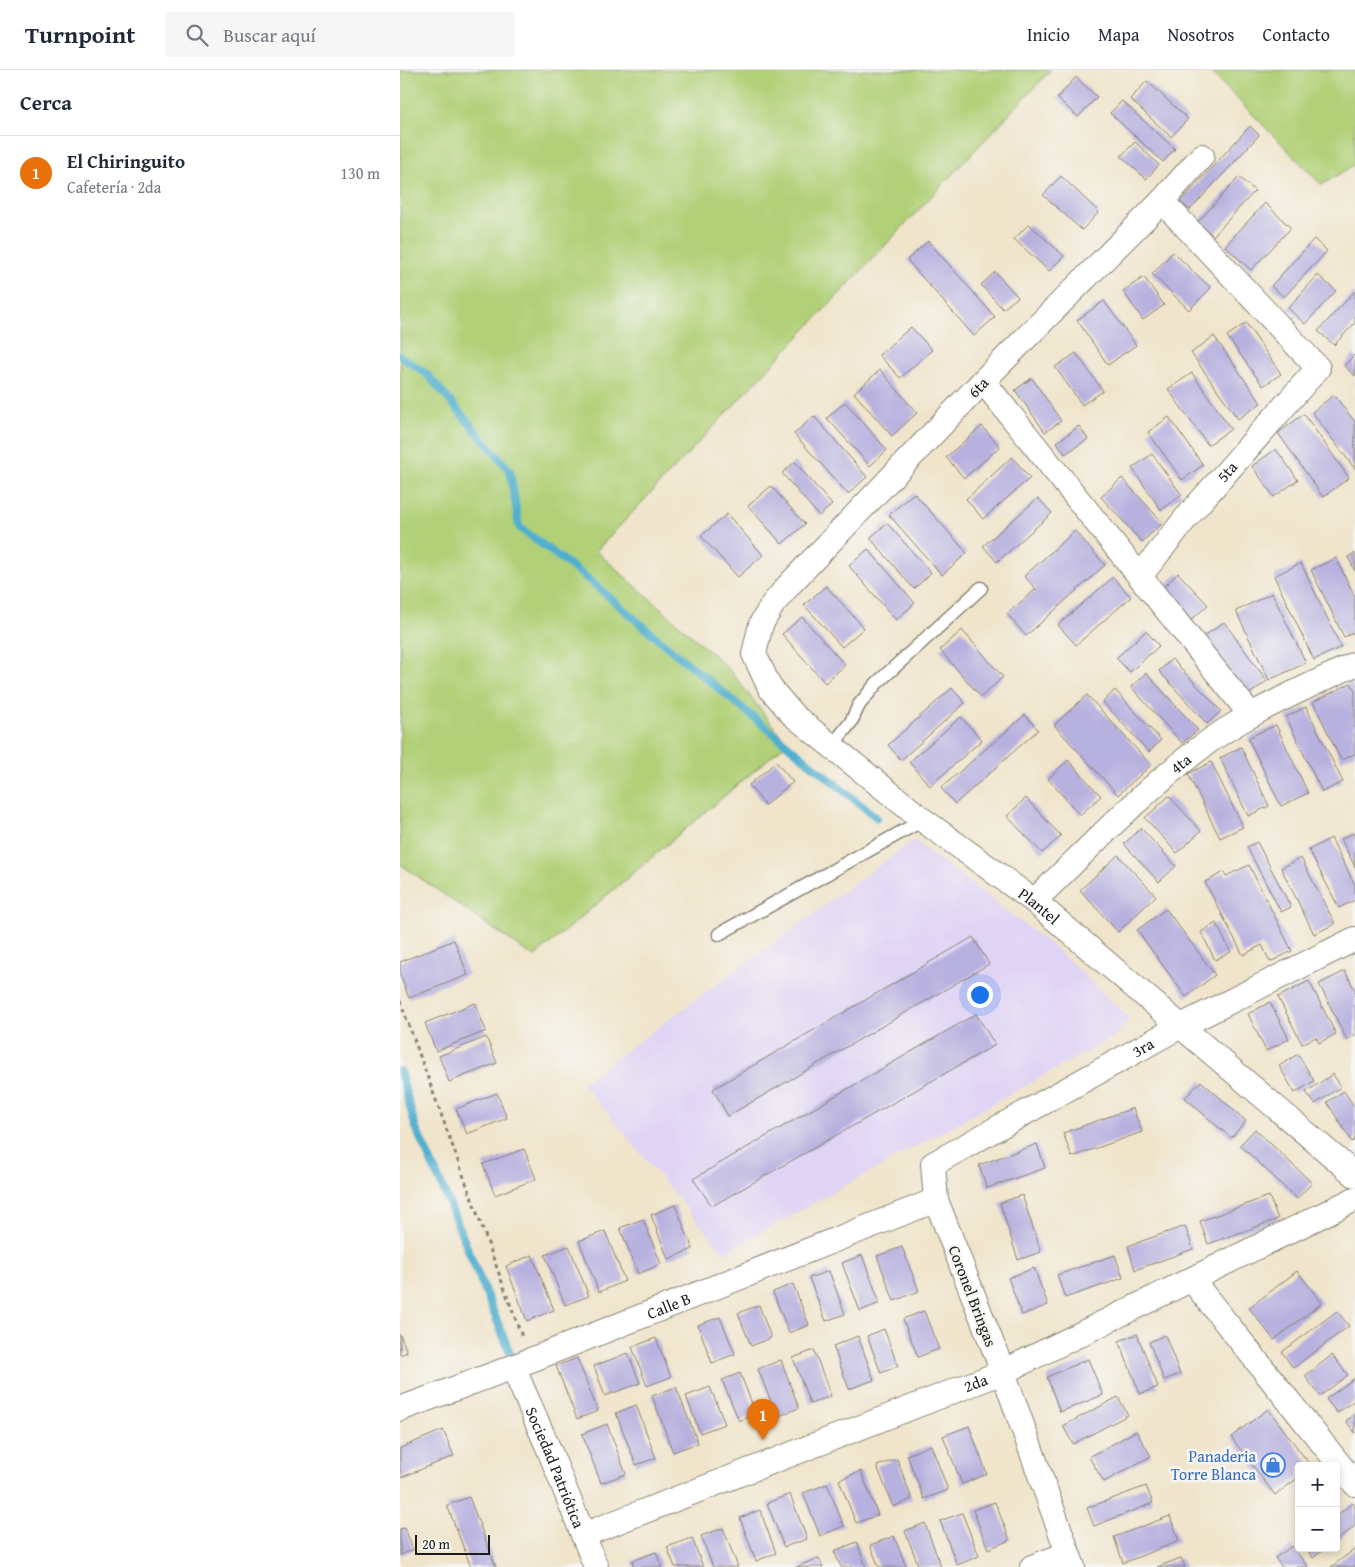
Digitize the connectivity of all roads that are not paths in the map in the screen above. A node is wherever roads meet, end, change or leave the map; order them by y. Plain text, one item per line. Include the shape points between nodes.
1 (1202, 156) dead end
2 (1162, 201) junction
3 (983, 381) junction
4 (1140, 576) junction
5 (981, 588) dead end
6 (761, 624) joint
7 (1355, 664) edge
8 (1251, 715) junction
9 (832, 746) junction
10 (923, 820) junction
11 (1034, 900) junction
12 (719, 934) dead end
13 (1355, 939) edge
14 (1179, 1026) junction
15 (933, 1164) joint
16 (1355, 1175) edge
17 (1355, 1199) edge
18 (936, 1200) junction
19 (1192, 1280) junction
20 (522, 1364) junction
21 (1003, 1372) junction
22 (400, 1409) edge
23 (1355, 1484) edge
24 (583, 1535) junction
25 (1070, 1560) edge
26 (596, 1567) edge
27 (1032, 1567) edge

1 - 2 street, 6ta
2 - 3 street, 6ta
2 - 4 street, 5ta via 1318,368 1186,518
3 - 4 street
3 - 6 street, 6ta via 788,586
4 - 8 street
5 - 9 lane via 876,684
6 - 9 street, Plantel via 754,654 770,688 793,715
7 - 8 street, 4ta
8 - 11 street, 4ta via 1197,750
9 - 10 street, Plantel
10 - 11 street, Plantel
10 - 12 lane
11 - 14 street, Plantel
13 - 14 street, 3ra
14 - 15 street, 3ra
14 - 16 street, Plantel
15 - 18 street, Coronel Bringas
17 - 19 street, 2da
18 - 20 street, Calle B
18 - 21 street, Coronel Bringas
19 - 21 street, 2da
19 - 23 street
20 - 22 street, Calle B
20 - 24 street, Sociedad Patriótica
21 - 24 street, 2da
21 - 25 street, Coronel Bringas
24 - 26 street, Sociedad Patriótica
25 - 27 street

